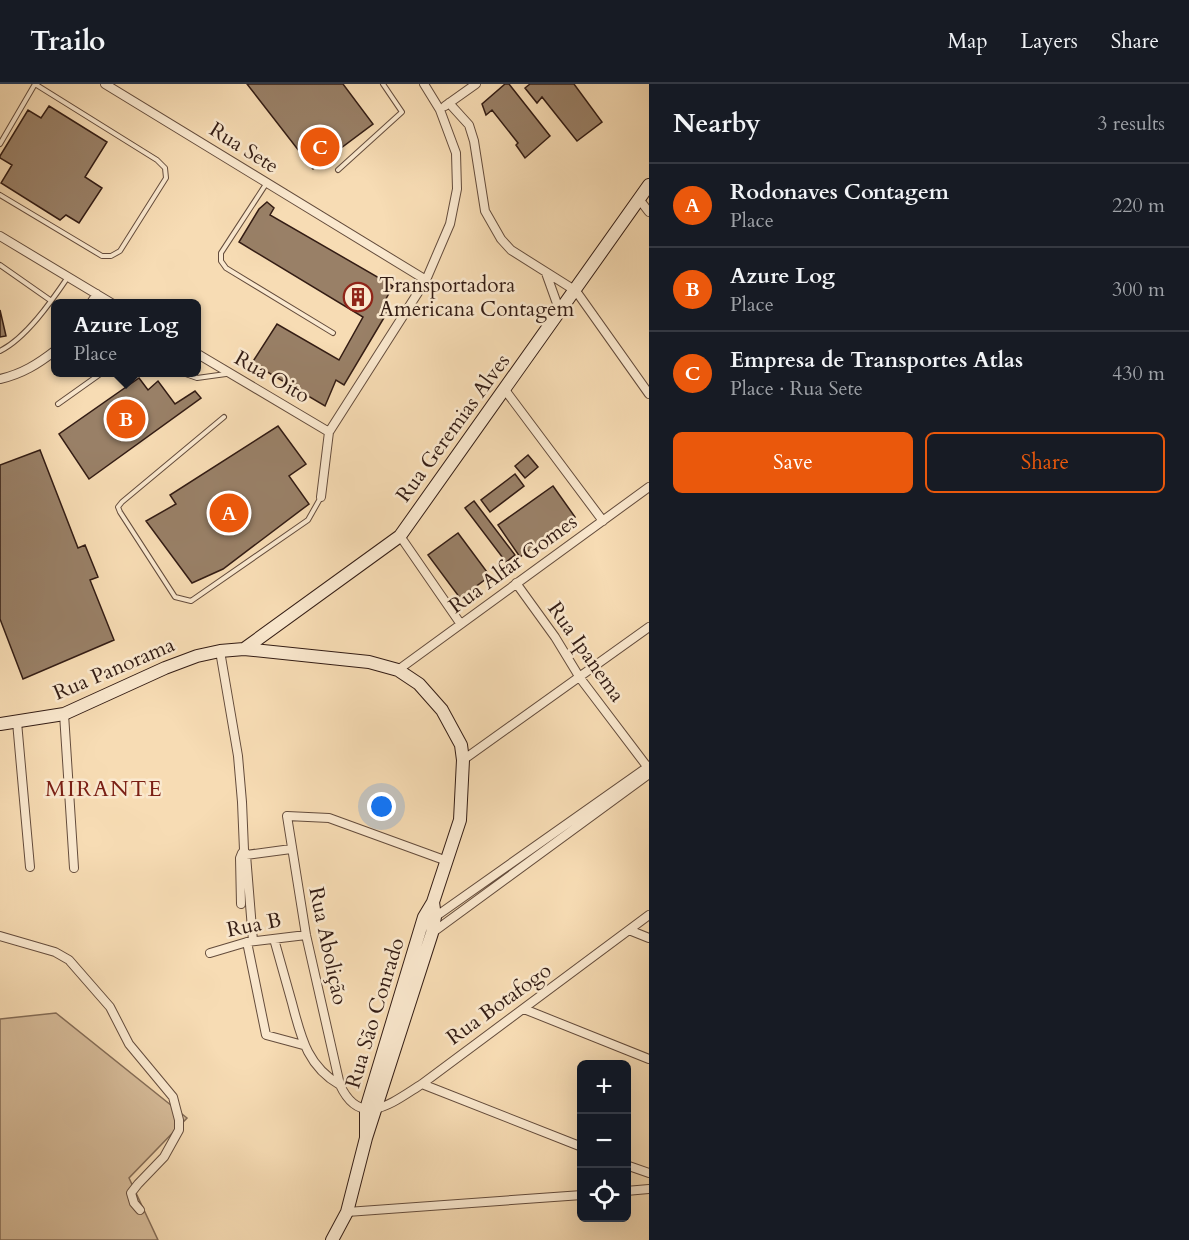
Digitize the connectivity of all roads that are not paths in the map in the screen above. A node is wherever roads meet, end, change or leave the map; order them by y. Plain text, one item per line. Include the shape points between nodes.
1 (35, 84) edge
2 (105, 84) edge
3 (383, 84) edge
4 (424, 84) edge
5 (476, 84) edge
6 (449, 103) junction
7 (440, 110) junction
8 (0, 144) edge
9 (338, 170) dead end
10 (267, 183) junction
11 (649, 185) edge
12 (0, 195) edge
13 (639, 199) junction
14 (649, 212) edge
15 (0, 236) edge
16 (0, 265) edge
17 (546, 273) junction
18 (68, 277) junction
19 (426, 280) junction
20 (576, 291) junction
21 (97, 294) junction
22 (93, 299) edge
23 (106, 299) edge
24 (50, 300) junction
25 (560, 312) junction
26 (333, 333) dead end
27 (0, 351) edge
28 (51, 354) edge
29 (201, 356) edge
30 (230, 374) junction
31 (97, 377) edge
32 (194, 377) edge
33 (0, 379) edge
34 (505, 390) junction
35 (649, 394) edge
36 (58, 404) dead end
37 (224, 417) dead end
38 (329, 432) junction
39 (649, 487) edge
40 (321, 497) joint
41 (603, 521) junction
42 (400, 536) junction
43 (516, 583) junction
44 (460, 623) junction
45 (649, 627) edge
46 (244, 649) junction
47 (220, 651) junction
48 (398, 670) junction
49 (580, 678) junction
50 (64, 714) junction
51 (17, 722) junction
52 (0, 724) edge
53 (463, 760) junction
54 (649, 769) edge
55 (565, 830) junction
56 (291, 849) junction
57 (245, 853) junction
58 (447, 861) junction
59 (30, 867) dead end
60 (74, 868) dead end
61 (474, 890) junction
62 (480, 898) junction
63 (241, 904) dead end
64 (649, 915) edge
65 (430, 917) junction
66 (629, 930) junction
67 (426, 932) junction
68 (306, 934) junction
69 (0, 936) edge
70 (649, 938) edge
71 (274, 939) junction
72 (250, 941) junction
73 (210, 953) dead end
74 (524, 1009) junction
75 (303, 1045) junction
76 (649, 1059) edge
77 (340, 1084) junction
78 (422, 1084) junction
79 (371, 1110) junction
80 (577, 1145) edge
81 (631, 1166) edge
82 (649, 1173) edge
83 (649, 1190) edge
84 (631, 1191) edge
85 (577, 1195) edge
86 (140, 1210) dead end
87 (347, 1212) junction
88 (332, 1240) edge

1 - 8 lane
1 - 12 lane via 158,160 165,168 166,178 120,251 111,256 102,256
2 - 10 street, Rua Sete
3 - 9 lane via 402,112
4 - 7 street
5 - 6 street
6 - 7 street
6 - 17 street via 469,125 482,198 491,224 512,249
7 - 19 street via 456,153 457,189 450,224
10 - 19 street, Rua Sete
10 - 26 lane via 221,253 221,261 226,268
11 - 13 street, Rua Geremias Alves
13 - 14 street
13 - 20 street, Rua Geremias Alves
15 - 18 street
16 - 24 lane
17 - 20 street
17 - 25 street
18 - 21 street
18 - 24 lane
19 - 38 street
20 - 25 street, Rua Geremias Alves
20 - 35 street
21 - 22 street
21 - 23 street
24 - 27 lane via 21,336
25 - 34 street, Rua Geremias Alves
28 - 33 street via 32,368
29 - 30 street, Rua Oito
30 - 32 lane
30 - 38 street, Rua Oito
31 - 36 lane
34 - 41 street
34 - 42 street, Rua Geremias Alves
37 - 40 lane via 118,507 175,597 190,601 308,520
38 - 40 street
39 - 41 street, Rua Alfar Gomes
41 - 43 street, Rua Alfar Gomes
42 - 44 street
42 - 46 street, Rua Geremias Alves
43 - 44 street, Rua Alfar Gomes
43 - 49 street, Rua Ipanema
44 - 48 street, Rua Alfar Gomes
45 - 49 street
46 - 47 street, Rua Panorama
46 - 48 street, Rua São Conrado via 369,662
47 - 50 street, Rua Panorama via 165,668
47 - 57 street via 238,756
48 - 53 street, Rua São Conrado via 419,684 442,710 460,745
49 - 53 street
49 - 54 street, Rua Ipanema
50 - 51 street, Rua Panorama
50 - 60 street
51 - 52 street, Rua Panorama
51 - 59 street
53 - 58 street, Rua São Conrado via 460,820
54 - 55 street
55 - 61 street
55 - 62 street
56 - 57 street
56 - 58 street, Rua Abolição via 287,816 329,818
56 - 68 street, Rua Abolição
57 - 63 street via 240,858
57 - 72 street
58 - 65 street, Rua São Conrado
61 - 62 street
61 - 65 street
62 - 67 street
64 - 66 street, Rua Botafogo
65 - 67 street, Rua São Conrado
66 - 70 street
66 - 74 street, Rua Botafogo
67 - 79 street, Rua São Conrado
68 - 71 street, Rua B
68 - 77 street, Rua Abolição
69 - 86 street via 69,960 110,1007 129,1044 173,1097 179,1130 164,1157 131,1193
71 - 72 street, Rua B
71 - 75 street, Rua Abolição
72 - 73 street, Rua B
72 - 75 street via 266,1035
74 - 76 street
74 - 78 street, Rua Botafogo
75 - 77 street, Rua Abolição via 318,1068
77 - 79 street, Rua Abolição via 350,1101
78 - 79 street, Rua Botafogo via 386,1107
78 - 80 street
79 - 87 street, Rua São Conrado
81 - 82 street
83 - 84 street
85 - 87 street
87 - 88 street, Rua São Conrado

